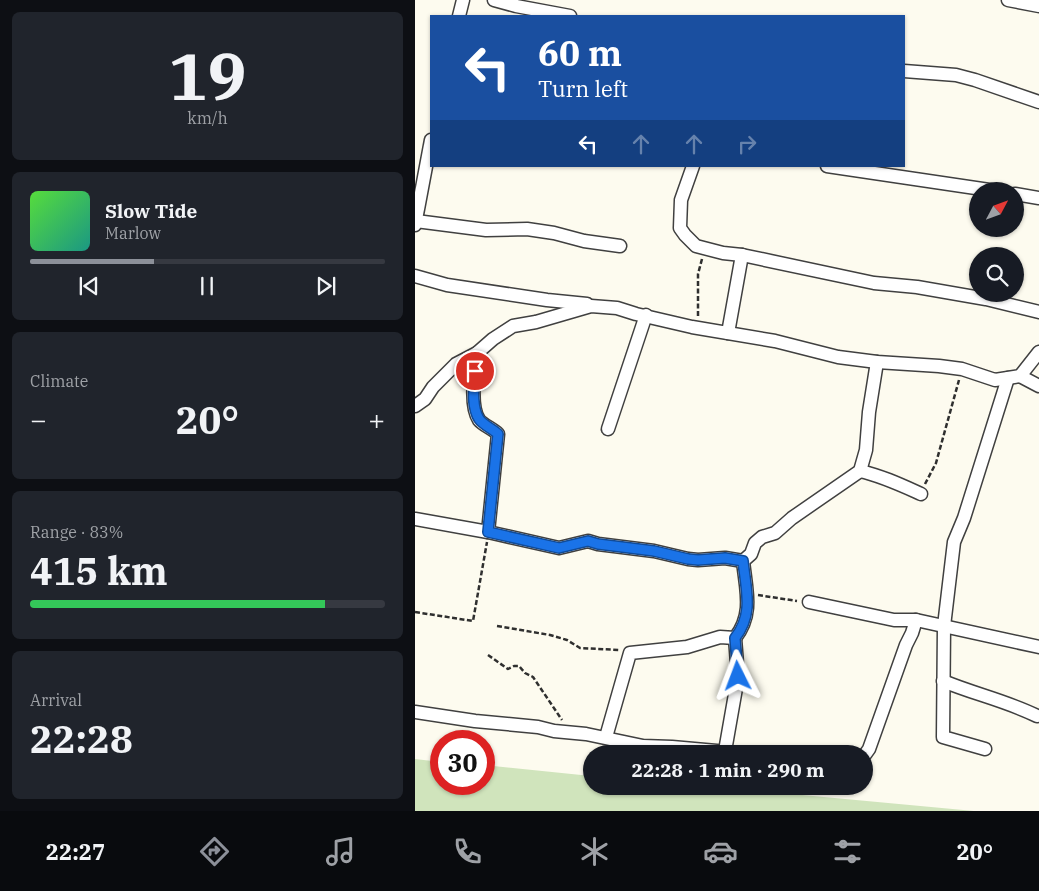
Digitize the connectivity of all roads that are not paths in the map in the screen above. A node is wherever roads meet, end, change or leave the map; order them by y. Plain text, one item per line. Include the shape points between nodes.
1 (463, 0) edge
2 (494, 0) edge
3 (1008, 0) edge
4 (1039, 6) edge
5 (459, 15) edge
6 (565, 15) edge
7 (905, 71) edge
8 (1039, 102) edge
9 (430, 145) edge
10 (693, 167) edge
11 (834, 167) edge
12 (969, 187) edge
13 (1024, 196) edge
14 (1039, 198) edge
15 (415, 223) edge
16 (620, 246) dead end
17 (742, 255) junction
18 (415, 276) edge
19 (591, 306) junction
20 (1039, 312) edge
21 (646, 315) junction
22 (728, 333) junction
23 (477, 352) junction
24 (1039, 352) edge
25 (877, 362) junction
26 (1014, 377) junction
27 (1039, 386) edge
28 (415, 406) edge
29 (608, 429) dead end
30 (860, 471) junction
31 (921, 494) road end
32 (415, 519) edge
33 (488, 532) junction
34 (743, 561) junction
35 (809, 602) road end
36 (916, 620) junction
37 (944, 626) junction
38 (735, 638) junction
39 (1039, 647) edge
40 (943, 681) junction
41 (415, 712) edge
42 (1037, 716) dead end
43 (606, 737) junction
44 (637, 745) edge
45 (726, 745) edge
46 (870, 745) edge
47 (985, 749) dead end

1 - 5 street
2 - 6 street
3 - 4 street
7 - 8 street via 956,75
9 - 15 street
10 - 17 street via 681,200 680,228 696,246
11 - 12 street
13 - 14 street
15 - 16 street via 486,230 527,229
17 - 20 street via 874,283 986,299
17 - 22 street
18 - 19 street via 447,285 583,302
19 - 21 street
19 - 23 street via 513,326
21 - 22 street
21 - 29 street
22 - 25 street via 775,340 838,357
23 - 28 street via 456,364
23 - 33 street via 473,390 475,411 479,421 498,434
24 - 26 street
25 - 26 street via 962,369 995,380
25 - 30 street via 866,450
26 - 27 street
26 - 37 street via 954,542
30 - 31 street
30 - 34 street via 775,533 762,537
32 - 33 street
33 - 34 street via 559,548 588,541 688,559
34 - 38 street via 748,603 744,627
35 - 36 street via 894,620
36 - 37 street
36 - 46 street
37 - 39 street
37 - 40 street
38 - 43 street via 720,638 687,647 630,652
38 - 45 street via 738,676
40 - 42 street
40 - 47 street via 943,736
41 - 43 street
43 - 44 street

